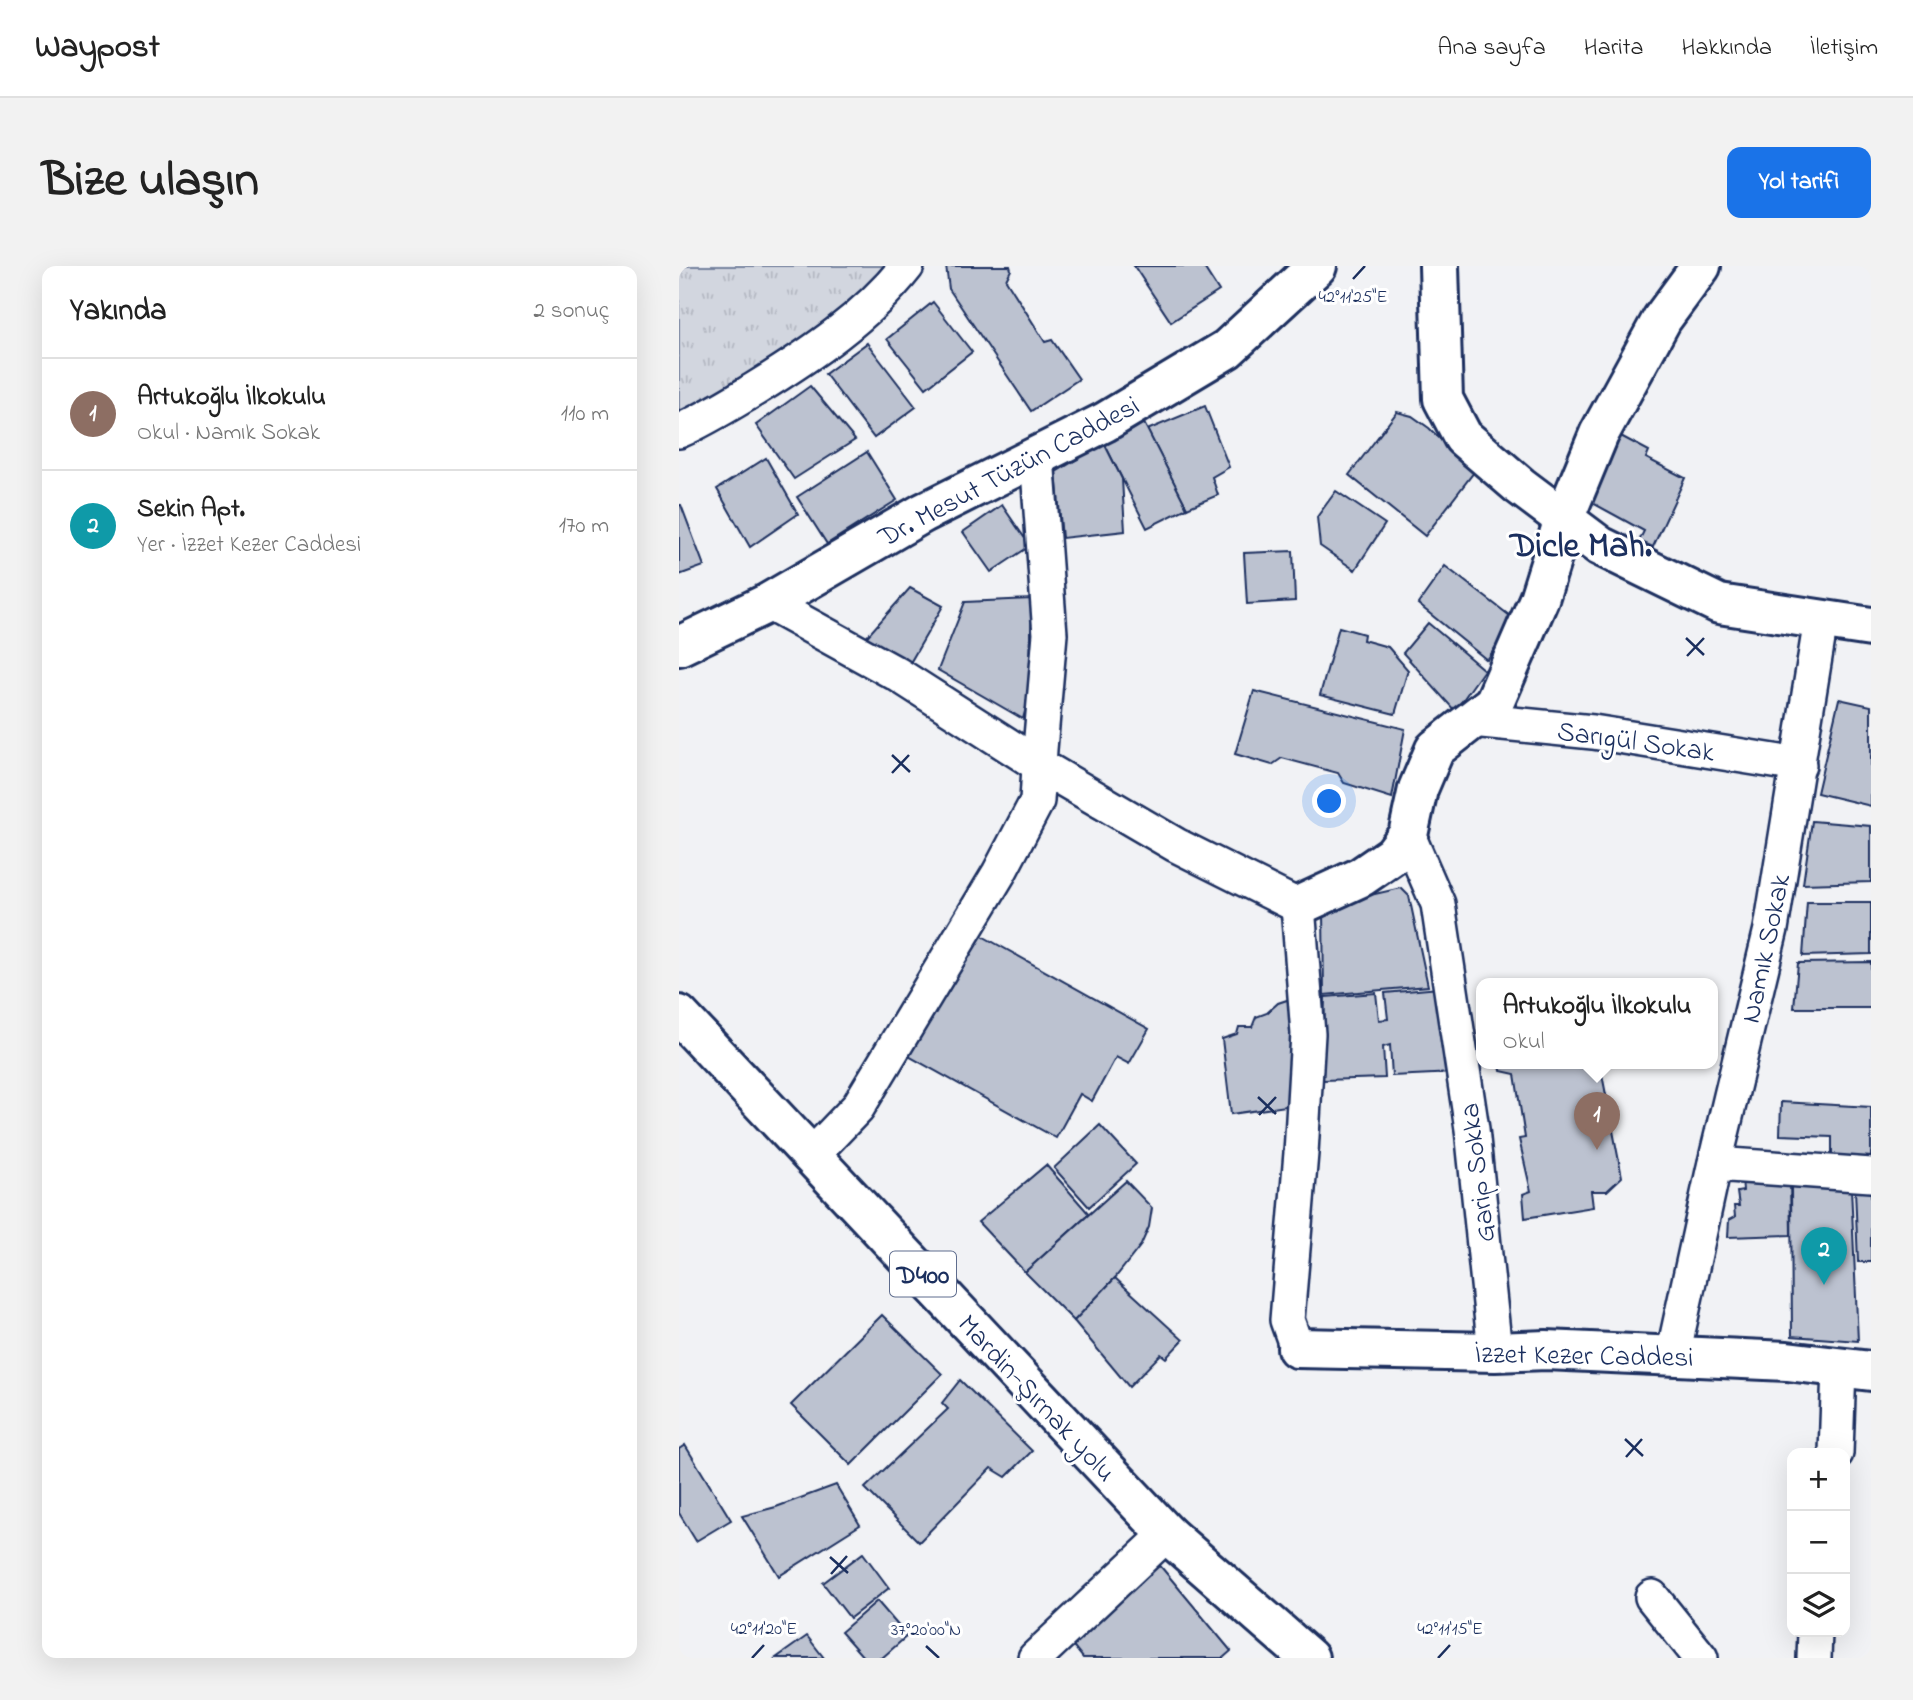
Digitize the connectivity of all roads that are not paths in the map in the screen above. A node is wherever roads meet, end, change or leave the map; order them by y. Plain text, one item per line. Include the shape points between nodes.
1 (907, 266) edge
2 (1317, 266) edge
3 (1440, 266) edge
4 (1700, 266) edge
5 (679, 431) edge
6 (1037, 456) junction
7 (1564, 519) junction
8 (768, 603) junction
9 (1821, 620) junction
10 (1871, 627) edge
11 (679, 646) edge
12 (1472, 720) junction
13 (1039, 765) junction
14 (1799, 765) junction
15 (1408, 835) junction
16 (1298, 906) junction
17 (679, 1015) edge
18 (811, 1156) junction
19 (1715, 1164) junction
20 (1871, 1175) edge
21 (1297, 1348) joint
22 (1495, 1352) junction
23 (1673, 1355) junction
24 (1855, 1369) edge
25 (1837, 1448) edge
26 (1167, 1534) junction
27 (1652, 1597) dead end
28 (1815, 1637) edge
29 (1035, 1658) edge
30 (1281, 1658) edge
31 (1309, 1658) edge
32 (1701, 1658) edge
33 (1814, 1658) edge

1 - 5 street via 865,310 802,360
2 - 6 main road, Dr. Mesut Tüzün Caddesi via 1227,349 1105,422
3 - 7 main road via 1443,399 1463,437
4 - 7 main road via 1662,319 1599,434
6 - 8 main road, Dr. Mesut Tüzün Caddesi via 923,513
6 - 13 street via 1050,634
7 - 9 main road via 1600,546 1719,604
7 - 12 main road via 1539,599 1494,704
8 - 11 main road, Dr. Mesut Tüzün Caddesi
8 - 13 street via 897,674
9 - 10 main road
9 - 14 street, Namık Sokak
12 - 14 street, Sarıgül Sokak via 1593,732
12 - 15 main road via 1435,749 1418,789
13 - 16 street via 1176,845
13 - 18 street via 1037,801 999,873 858,1107
14 - 19 street, Namık Sokak via 1771,929
15 - 16 main road via 1393,855 1361,877
15 - 22 street, Garip Sokka via 1438,904 1472,1129
16 - 21 street via 1308,1034 1287,1320
17 - 18 main road, Mardin-Şırnak yolu / D400
18 - 26 main road, Mardin-Şırnak yolu / D400
19 - 20 street
19 - 23 street, Namık Sokak
21 - 22 main road, İzzet Kezer Caddesi
22 - 23 main road, İzzet Kezer Caddesi
23 - 24 main road, İzzet Kezer Caddesi
24 - 25 street
26 - 29 street
26 - 30 main road, Mardin-Şırnak yolu / D400
26 - 31 main road, Mardin-Şırnak yolu / D400
27 - 32 street
28 - 33 street

